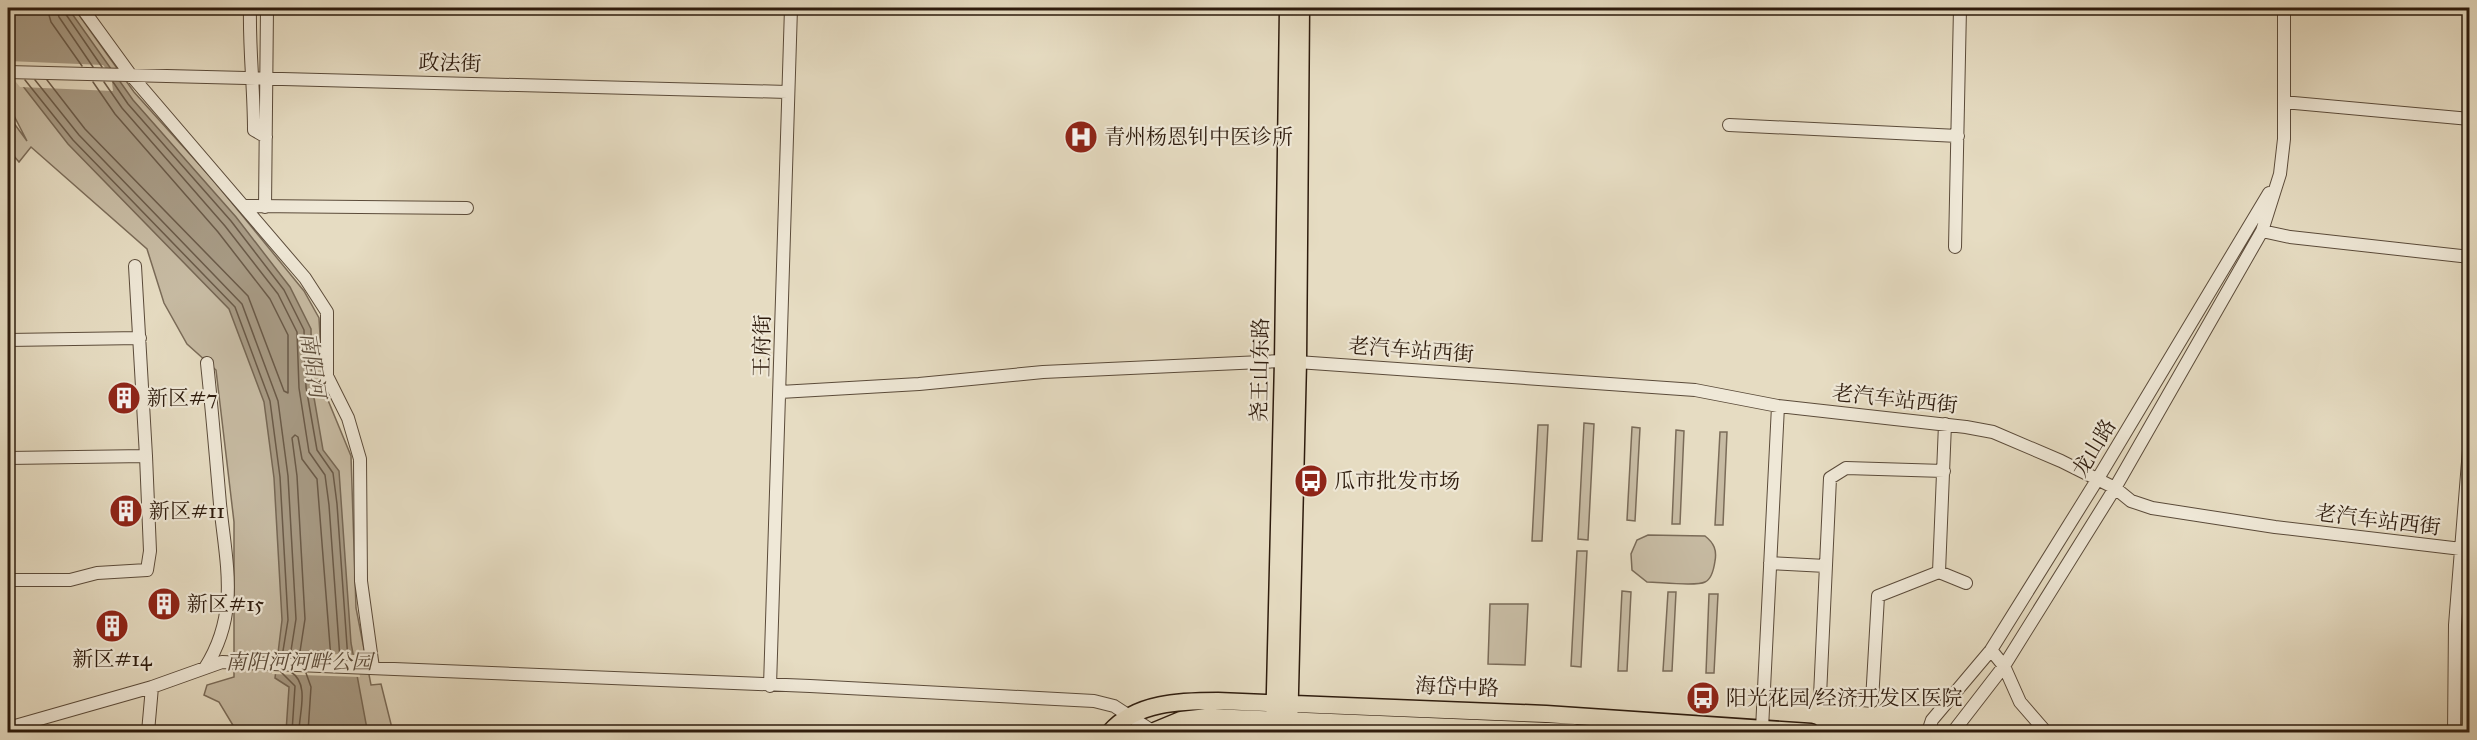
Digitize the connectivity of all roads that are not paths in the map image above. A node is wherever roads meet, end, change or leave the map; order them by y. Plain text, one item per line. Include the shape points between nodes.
1 (82, 8) edge
2 (250, 8) edge
3 (267, 8) edge
4 (791, 8) edge
5 (1288, 8) edge
6 (1301, 8) edge
7 (1960, 8) edge
8 (2284, 8) edge
9 (8, 72) edge
10 (130, 74) junction
11 (250, 77) junction
12 (267, 77) junction
13 (787, 92) junction
14 (2284, 102) junction
15 (2469, 119) edge
16 (1730, 125) dead end
17 (1958, 136) junction
18 (267, 137) junction
19 (2280, 174) junction
20 (244, 206) junction
21 (265, 207) junction
22 (466, 208) dead end
23 (2262, 231) junction
24 (1955, 247) dead end
25 (2469, 257) edge
26 (135, 266) dead end
27 (140, 338) junction
28 (8, 340) edge
29 (1291, 362) junction
30 (207, 363) dead end
31 (780, 392) junction
32 (1778, 406) junction
33 (1945, 424) junction
34 (2469, 437) edge
35 (146, 456) junction
36 (8, 458) edge
37 (1944, 471) junction
38 (2097, 480) junction
39 (2115, 488) junction
40 (2465, 550) edge
41 (1770, 563) junction
42 (1826, 566) junction
43 (1940, 572) junction
44 (8, 580) edge
45 (1966, 582) dead end
46 (1991, 650) junction
47 (2004, 666) junction
48 (205, 668) junction
49 (368, 668) junction
50 (770, 686) junction
51 (152, 687) junction
52 (1132, 716) junction
53 (1282, 718) edge
54 (1533, 725) edge
55 (8, 728) edge
56 (1762, 729) junction
57 (148, 732) edge
58 (1110, 732) edge
59 (1153, 732) edge
60 (1573, 732) edge
61 (1811, 732) edge
62 (1928, 732) edge
63 (1953, 732) edge
64 (2046, 732) edge
65 (2454, 732) edge

1 - 10 street
2 - 11 street
3 - 12 street
4 - 13 street, 王府街
5 - 29 main road, 尧王山东路
6 - 29 main road, 尧王山东路
7 - 17 street
8 - 14 street, 龙山路
9 - 10 street, 政法街
10 - 11 street, 政法街
10 - 20 street
11 - 12 street, 政法街
11 - 18 street via 254,86 254,130
12 - 13 street, 政法街
12 - 18 street
13 - 31 street, 王府街
14 - 15 street
14 - 19 street, 龙山路
16 - 17 street
17 - 24 street
18 - 21 street
19 - 23 street, 龙山路
19 - 38 street, 龙山路
20 - 21 street
20 - 49 street via 305,278 327,312 327,376 348,418 360,459 361,581
21 - 22 street
23 - 25 street
23 - 39 street, 龙山路
26 - 27 street
27 - 28 street
27 - 35 street
29 - 31 street, 老汽车站西街 via 1043,372
29 - 32 street, 老汽车站西街 via 1695,390
29 - 53 main road, 尧王山东路
30 - 48 street via 229,573 221,638
31 - 50 street, 王府街
32 - 33 street, 老汽车站西街
32 - 41 street
33 - 37 street
33 - 38 street, 老汽车站西街 via 1992,432 2061,460
34 - 40 street
35 - 36 street
35 - 44 street via 150,551 147,570 97,573 70,580
37 - 42 street via 1846,468 1830,478
37 - 43 street
38 - 39 street, 老汽车站西街
38 - 46 street, 龙山路
39 - 40 street, 老汽车站西街 via 2132,501 2152,508 2202,517
39 - 47 street, 龙山路
40 - 65 street via 2455,625
41 - 42 street
41 - 56 street
42 - 43 street via 1820,696 1872,701 1878,596
43 - 45 street
46 - 47 street
46 - 62 street, 龙山路 via 1932,720
47 - 63 street, 龙山路
47 - 64 street via 2020,702
48 - 49 street via 222,662
48 - 51 street
49 - 50 street
50 - 52 street via 1094,701
51 - 55 street
51 - 57 street
52 - 53 main road, 海岱中路 via 1186,701
52 - 58 main road, 海岱中路
52 - 59 street
53 - 54 main road, 海岱中路
53 - 59 main road, 海岱中路 via 1191,718
54 - 56 main road, 海岱中路
54 - 60 main road, 海岱中路
56 - 61 main road, 海岱中路

